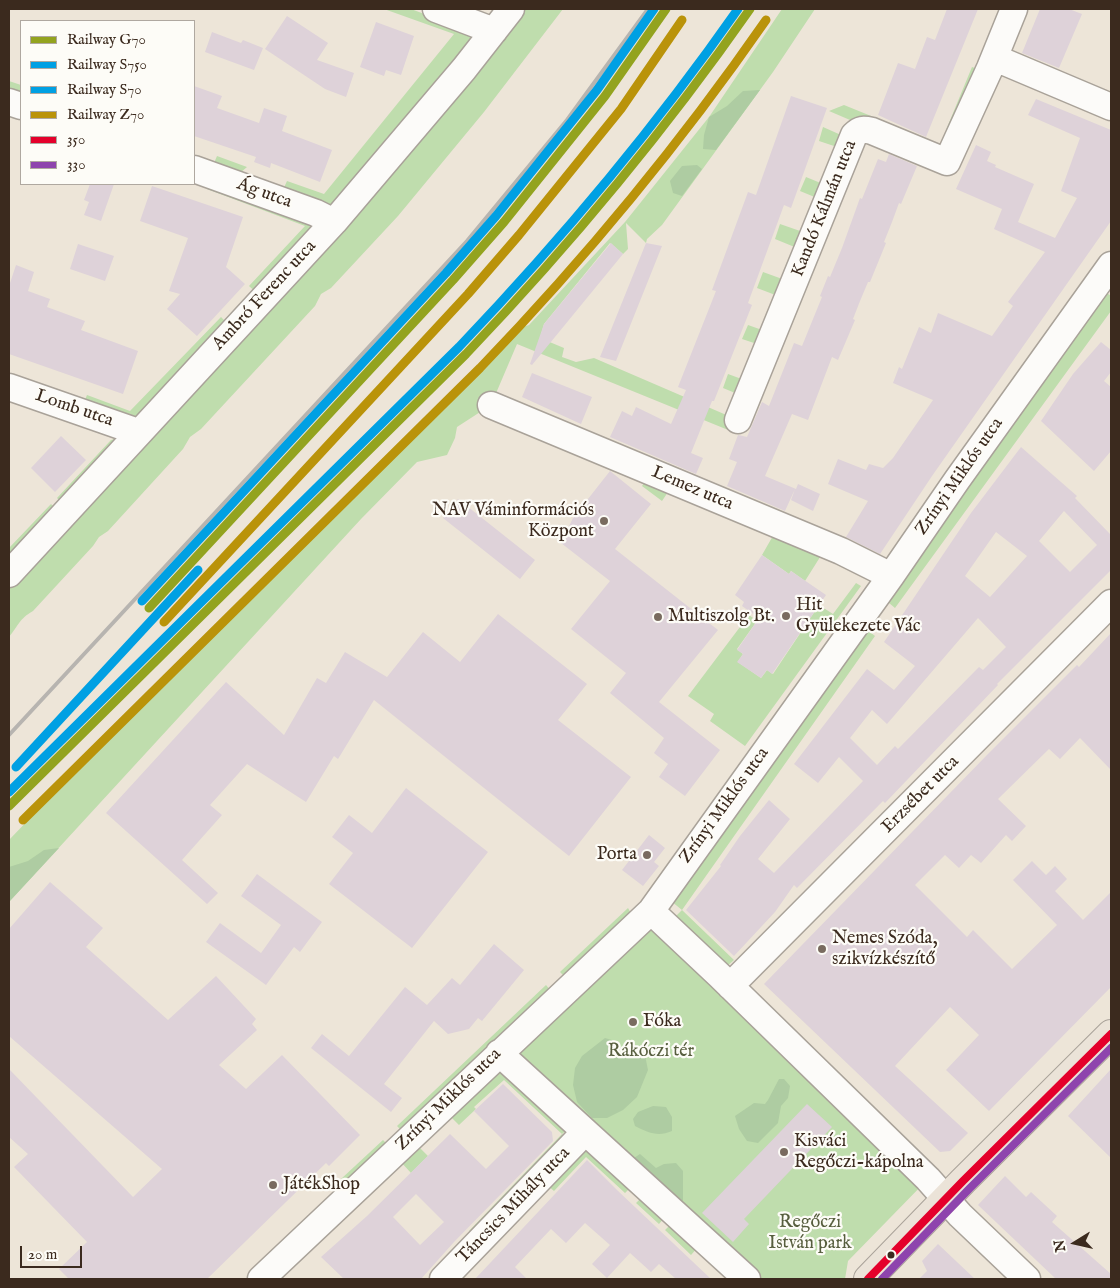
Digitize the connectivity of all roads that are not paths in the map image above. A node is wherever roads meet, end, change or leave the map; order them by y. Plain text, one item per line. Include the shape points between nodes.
1 (436, 9) edge
2 (511, 9) edge
3 (1014, 9) edge
4 (494, 31) junction
5 (995, 58) junction
6 (1111, 107) edge
7 (195, 169) edge
8 (334, 222) junction
9 (1111, 265) edge
10 (9, 387) edge
11 (491, 405) dead end
12 (738, 420) dead end
13 (138, 432) junction
14 (9, 574) edge
15 (891, 576) junction
16 (1111, 603) edge
17 (651, 911) junction
18 (730, 986) junction
19 (1111, 1034) edge
20 (499, 1053) junction
21 (585, 1132) junction
22 (946, 1199) junction
23 (261, 1279) edge
24 (443, 1279) edge
25 (747, 1279) edge
26 (868, 1279) edge
27 (1027, 1279) edge

1 - 4 street
2 - 4 street, Ambró Ferenc utca
3 - 5 street, Kandó Kálmán utca
4 - 8 street, Ambró Ferenc utca
5 - 6 street
5 - 12 street, Kandó Kálmán utca via 948,162 872,131 864,129 854,135
7 - 8 street, Ág utca
8 - 13 street, Ambró Ferenc utca
9 - 15 street, Zrínyi Miklós utca
10 - 13 street, Lomb utca
11 - 15 street, Lemez utca via 841,551
13 - 14 street, Ambró Ferenc utca
15 - 17 street, Zrínyi Miklós utca
16 - 18 street, Erzsébet utca
17 - 18 street
17 - 20 street, Zrínyi Miklós utca
18 - 22 street
19 - 22 main road
20 - 21 street
20 - 23 street, Zrínyi Miklós utca
21 - 24 street, Táncsics Mihály utca
21 - 25 street
22 - 26 main road
22 - 27 street

